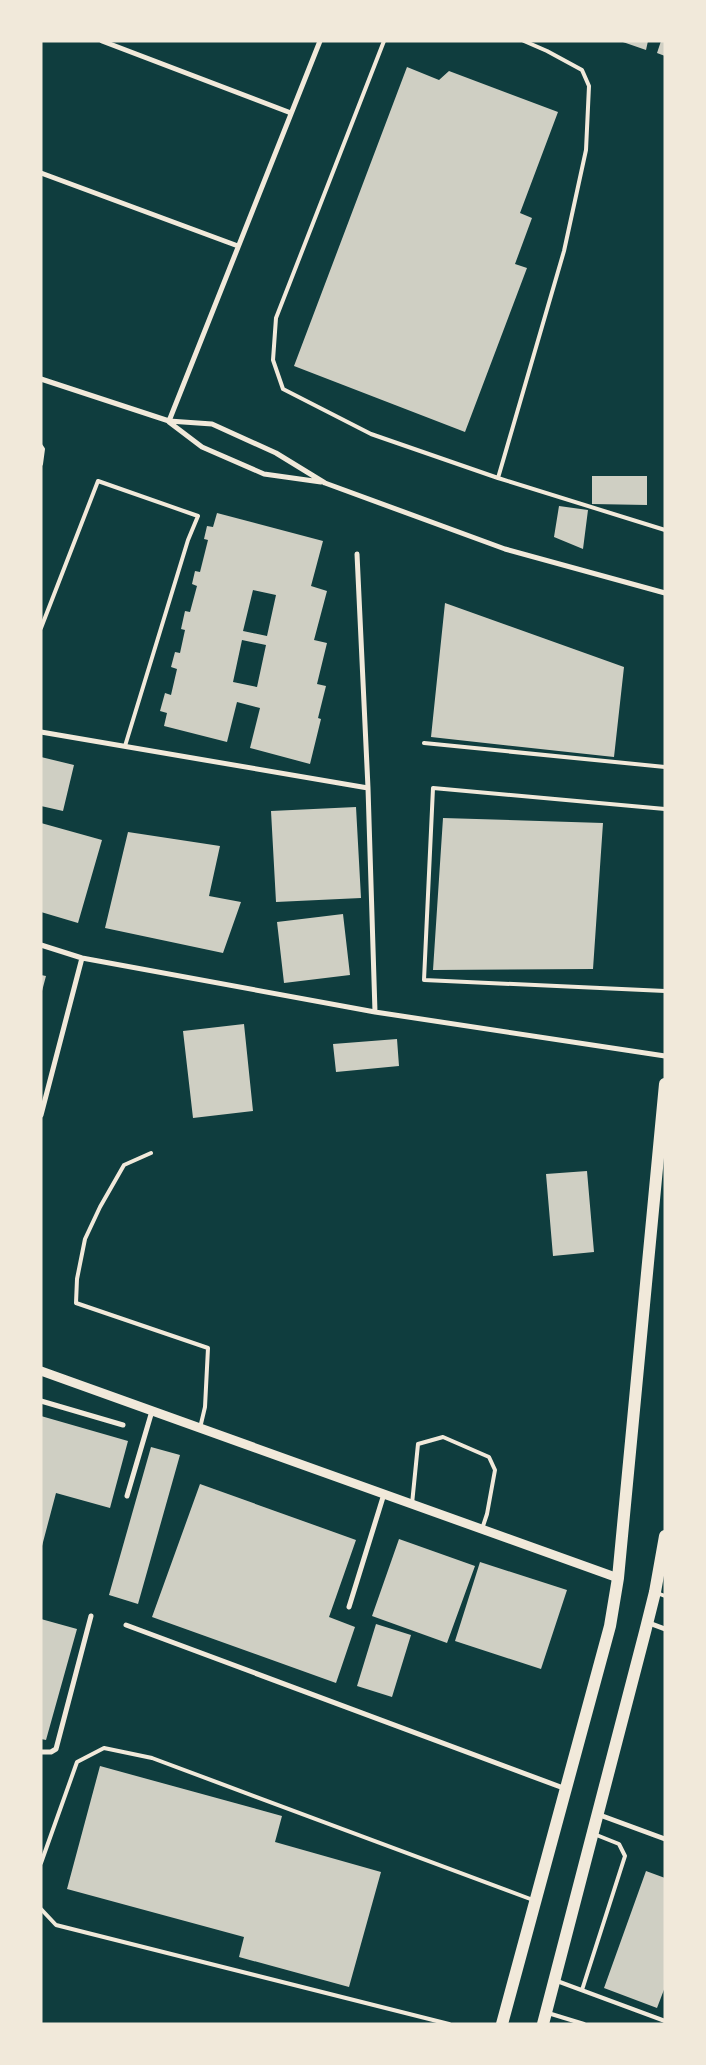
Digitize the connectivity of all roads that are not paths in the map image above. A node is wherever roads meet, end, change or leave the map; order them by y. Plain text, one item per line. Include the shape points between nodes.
1 (102, 41) edge
2 (320, 41) edge
3 (384, 41) edge
4 (524, 41) edge
5 (291, 113) junction
6 (41, 173) edge
7 (238, 246) junction
8 (41, 379) edge
9 (169, 421) junction
10 (41, 446) edge
11 (41, 464) edge
12 (498, 478) junction
13 (325, 483) junction
14 (665, 530) edge
15 (357, 554) dead end
16 (665, 593) edge
17 (41, 628) edge
18 (41, 732) edge
19 (424, 743) dead end
20 (125, 746) junction
21 (665, 767) edge
22 (368, 788) junction
23 (665, 809) edge
24 (41, 945) edge
25 (82, 958) junction
26 (665, 991) edge
27 (375, 1012) junction
28 (665, 1056) edge
29 (665, 1084) edge
30 (41, 1115) edge
31 (152, 1153) dead end
32 (41, 1371) edge
33 (41, 1401) edge
34 (152, 1411) junction
35 (123, 1425) dead end
36 (200, 1428) junction
37 (384, 1494) junction
38 (127, 1496) dead end
39 (412, 1504) junction
40 (482, 1529) junction
41 (665, 1536) edge
42 (618, 1578) junction
43 (660, 1594) edge
44 (349, 1607) dead end
45 (91, 1616) dead end
46 (647, 1622) junction
47 (126, 1625) dead end
48 (665, 1629) edge
49 (41, 1752) edge
50 (566, 1789) junction
51 (597, 1813) junction
52 (592, 1834) junction
53 (665, 1839) edge
54 (41, 1862) edge
55 (535, 1900) junction
56 (41, 1909) edge
57 (554, 1980) junction
58 (582, 1990) junction
59 (544, 2018) edge
60 (665, 2021) edge
61 (449, 2024) edge
62 (502, 2024) edge
63 (584, 2024) edge

1 - 5 street
2 - 5 street
3 - 12 lane via 276,318 273,360 283,389 371,434
4 - 12 lane via 582,70 589,86 586,150 564,251
5 - 7 street
6 - 7 street
7 - 9 street
8 - 9 street
9 - 13 street via 212,424 276,453
9 - 13 street via 202,446 264,474
10 - 11 lane
12 - 14 lane
13 - 16 street via 505,549
15 - 22 street
17 - 20 lane via 98,480 198,516
18 - 20 street
19 - 21 lane
20 - 22 street
22 - 27 street
23 - 26 lane via 433,788 424,980
24 - 25 street
25 - 27 street
25 - 30 street
27 - 28 street
29 - 42 main road
31 - 36 lane via 124,1165 100,1207 85,1240 76,1303 208,1348 205,1407
32 - 34 street
33 - 35 street
34 - 36 street
34 - 38 street
36 - 37 street
37 - 39 street
37 - 44 street
39 - 40 street
39 - 40 lane via 418,1444 442,1438 489,1457 494,1470
40 - 42 street
41 - 43 main road
42 - 50 main road via 610,1626
43 - 46 main road
45 - 49 street via 56,1749
46 - 48 street
46 - 51 main road
47 - 50 street
50 - 55 main road
51 - 52 main road
51 - 53 street
52 - 57 main road
52 - 58 lane via 619,1844 625,1856
54 - 55 lane via 77,1762 104,1748 152,1758
55 - 62 main road
56 - 61 lane via 56,1925
57 - 58 lane
57 - 59 main road
58 - 60 lane
59 - 63 lane

